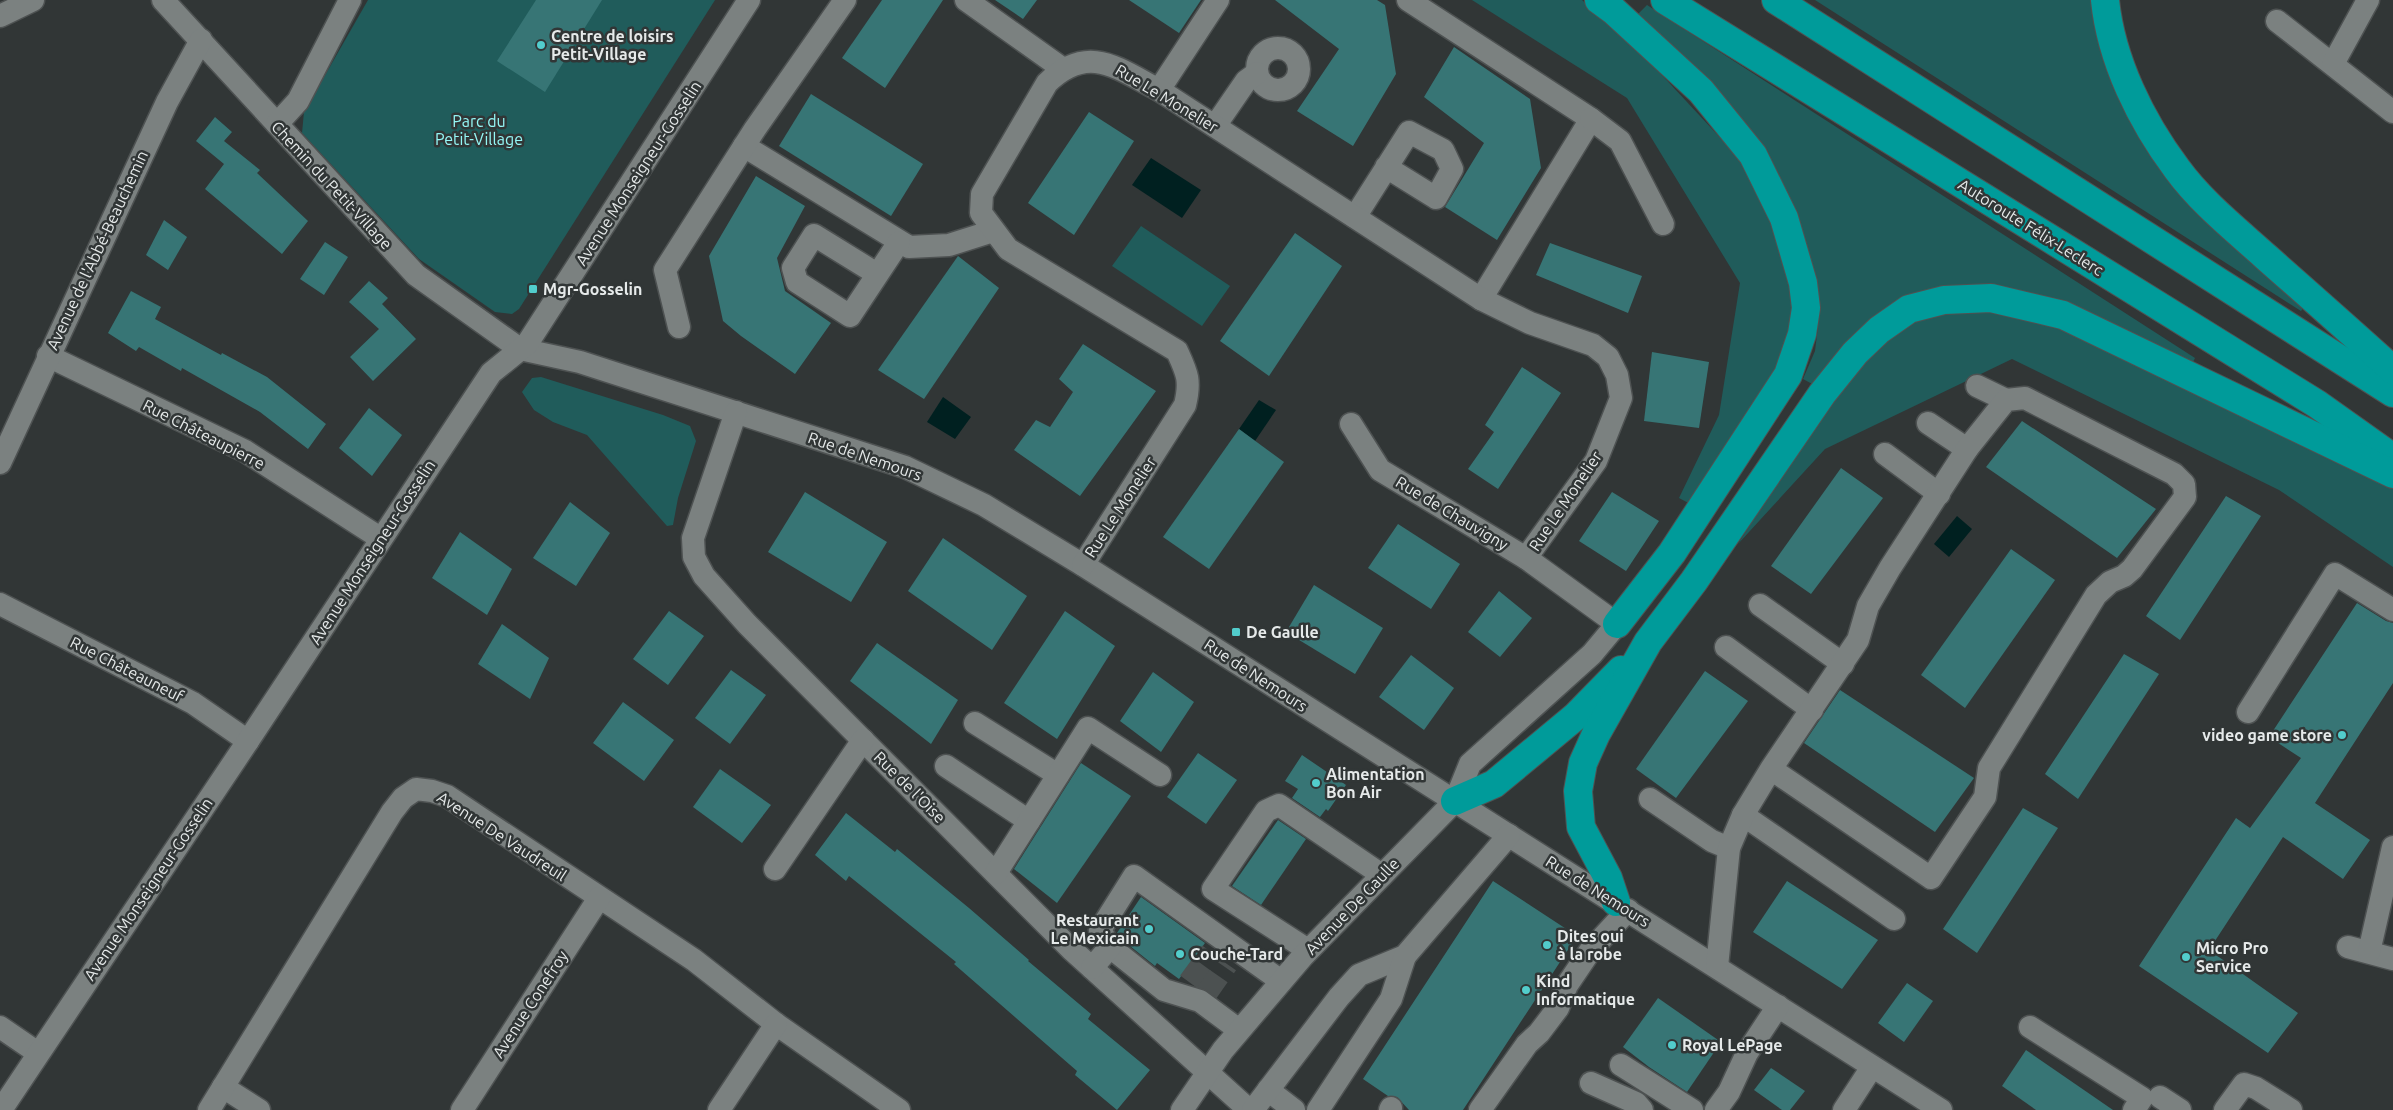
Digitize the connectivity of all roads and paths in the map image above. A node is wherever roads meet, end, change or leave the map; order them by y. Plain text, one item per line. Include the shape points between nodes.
1 (33, 0) edge
2 (163, 0) edge
3 (350, 0) edge
4 (749, 0) edge
5 (845, 0) edge
6 (966, 0) edge
7 (1218, 0) edge
8 (1408, 0) edge
9 (1599, 0) edge
10 (1665, 0) edge
11 (1776, 0) edge
12 (2105, 0) edge
13 (2368, 0) edge
14 (0, 16) edge
15 (2277, 21) dead end
16 (201, 40) junction
17 (2332, 64) junction
18 (1063, 69) junction
19 (1257, 72) dead end
20 (1158, 90) junction
21 (2393, 112) edge
22 (1591, 119) junction
23 (276, 124) junction
24 (1214, 126) junction
25 (744, 146) junction
26 (1386, 167) dead end
27 (1355, 217) junction
28 (1663, 224) dead end
29 (993, 232) junction
30 (899, 242) junction
31 (878, 274) dead end
32 (1481, 298) junction
33 (679, 327) dead end
34 (520, 349) junction
35 (48, 356) junction
36 (2393, 370) edge
37 (1977, 386) dead end
38 (2393, 393) edge
39 (2006, 400) junction
40 (736, 412) junction
41 (1928, 423) dead end
42 (1351, 424) dead end
43 (1967, 449) junction
44 (1885, 454) dead end
45 (2393, 458) edge
46 (0, 463) edge
47 (2393, 474) edge
48 (1939, 494) junction
49 (380, 538) junction
50 (1526, 558) junction
51 (1083, 565) junction
52 (0, 604) edge
53 (1760, 605) dead end
54 (2393, 610) edge
55 (1617, 624) junction
56 (1648, 642) junction
57 (1726, 647) dead end
58 (1843, 664) junction
59 (1812, 710) junction
60 (2248, 712) dead end
61 (976, 722) dead end
62 (863, 740) junction
63 (248, 741) junction
64 (946, 766) dead end
65 (1771, 770) junction
66 (1058, 775) junction
67 (1160, 775) dead end
68 (1650, 799) dead end
69 (1454, 801) junction
70 (1743, 815) junction
71 (1029, 820) junction
72 (1509, 835) junction
73 (2393, 847) edge
74 (1729, 848) junction
75 (775, 869) dead end
76 (996, 873) junction
77 (1382, 875) junction
78 (598, 898) junction
79 (1622, 906) junction
80 (1894, 919) dead end
81 (1110, 946) junction
82 (2348, 947) dead end
83 (1308, 950) junction
84 (2369, 952) junction
85 (1405, 956) junction
86 (2393, 959) edge
87 (1716, 967) junction
88 (1092, 968) junction
89 (1281, 981) junction
90 (1188, 992) junction
91 (1778, 1006) junction
92 (1143, 1013) junction
93 (776, 1024) junction
94 (0, 1027) edge
95 (2030, 1027) dead end
96 (1240, 1030) junction
97 (38, 1053) junction
98 (1621, 1065) dead end
99 (1872, 1067) junction
100 (1207, 1072) junction
101 (1591, 1083) dead end
102 (223, 1087) junction
103 (1268, 1090) junction
104 (2160, 1097) dead end
105 (0, 1110) edge
106 (209, 1110) edge
107 (259, 1110) edge
108 (462, 1110) edge
109 (719, 1110) edge
110 (899, 1110) edge
111 (1182, 1110) edge
112 (1248, 1110) edge
113 (1253, 1110) edge
114 (1294, 1110) edge
115 (1318, 1110) edge
116 (1480, 1110) edge
117 (1642, 1110) edge
118 (1692, 1110) edge
119 (1716, 1110) edge
120 (1844, 1110) edge
121 (1941, 1110) edge
122 (2134, 1110) edge
123 (2180, 1110) edge
124 (2225, 1110) edge
125 (2291, 1110) edge

1 - 14 street
2 - 16 street, Chemin du Petit-Village
3 - 23 street via 298,101
4 - 34 street, Avenue Monseigneur-Gosselin via 527,344
5 - 25 street
6 - 18 street
7 - 20 street
8 - 22 street
9 - 55 highway via 1701,91 1753,155 1784,218 1803,283 1806,308 1802,334 1788,374 1672,553
10 - 45 highway, Autoroute Félix-Leclerc via 2318,404
11 - 38 highway
12 - 36 highway via 2108,23 2124,75 2148,124 2177,170 2218,214
13 - 17 street
15 - 17 street
16 - 23 street, Chemin du Petit-Village
16 - 35 street, Avenue de l'Abbé-Beauchemin via 167,102
17 - 21 street
18 - 20 street, Rue Le Monelier via 1087,61 1108,63
18 - 29 street, Rue Le Monelier via 1047,83 982,194 982,213
19 - 24 street via 1246,81
20 - 24 street, Rue Le Monelier
22 - 28 street via 1620,141
22 - 32 street
23 - 34 street, Chemin du Petit-Village via 416,275
24 - 27 street, Rue Le Monelier
25 - 30 street
25 - 33 street via 665,270
26 - 27 street
27 - 32 street, Rue Le Monelier
29 - 30 street via 949,245 909,247
29 - 51 street, Rue Le Monelier via 1008,249 1177,351 1185,369 1189,386 1185,405
30 - 31 street
32 - 50 street, Rue Le Monelier via 1530,323 1593,345 1608,357 1617,375 1621,398 1596,461
34 - 40 street, Rue de Nemours via 580,362
34 - 49 street, Avenue Monseigneur-Gosselin via 491,373
35 - 46 street, Avenue de l'Abbé-Beauchemin
35 - 49 street, Rue Châteaupierre via 245,452
37 - 39 street
39 - 43 street
39 - 65 street via 2025,398 2174,474 2184,484 2185,497 2132,569 2110,582 2096,596 1989,768 1985,797 1931,878
40 - 51 street, Rue de Nemours via 905,467 984,504
40 - 62 street, Rue de l'Oise via 693,538 694,557 704,576 748,624
41 - 43 street
42 - 50 street, Rue de Chauvigny via 1380,470
43 - 48 street
44 - 48 street
47 - 56 highway via 2063,315 1991,298 1944,300 1909,309 1879,330 1855,353 1822,394 1694,581
48 - 58 street via 1868,606 1858,640
49 - 63 street, Avenue Monseigneur-Gosselin
50 - 55 street, Rue de Chauvigny
51 - 69 street, Rue de Nemours
52 - 63 street, Rue Châteauneuf via 193,703
53 - 58 street
54 - 60 street via 2334,574
55 - 69 street via 1592,654 1470,764
56 - 69 highway via 1576,716 1494,784
56 - 79 highway via 1596,734 1583,763 1578,791 1581,827
57 - 59 street
58 - 59 street
59 - 65 street
61 - 66 street
62 - 75 street
62 - 76 street, Rue de l'Oise
63 - 97 street, Avenue Monseigneur-Gosselin
64 - 71 street
65 - 70 street
66 - 67 street via 1088,728
66 - 71 street
68 - 74 street via 1712,841
69 - 72 street, Rue de Nemours
69 - 77 street, Avenue De Gaulle
70 - 74 street
70 - 80 street
71 - 76 street
72 - 79 street, Rue de Nemours
72 - 85 street
73 - 84 street
74 - 87 street
76 - 88 street, Rue de l'Oise
77 - 83 street, Avenue De Gaulle
77 - 83 street via 1279,805 1266,811 1213,889
78 - 93 street, Avenue De Vaudreuil via 694,960
78 - 102 street, Avenue De Vaudreuil via 447,796 416,789 392,812
78 - 108 street, Avenue Conefroy
79 - 87 street, Rue de Nemours
79 - 116 street via 1567,985 1558,1008 1527,1044
81 - 88 street
81 - 89 street via 1100,930 1134,876 1224,951
81 - 90 street
82 - 84 street
83 - 89 street, Avenue De Gaulle
84 - 86 street
85 - 103 street via 1359,975
85 - 115 street via 1391,999
87 - 91 street, Rue de Nemours
88 - 92 street, Rue de l'Oise
89 - 96 street, Avenue De Gaulle
90 - 92 street
90 - 96 street
91 - 99 street, Rue de Nemours
91 - 119 street
92 - 100 street, Rue de l'Oise
93 - 109 street
93 - 110 street, Avenue De Vaudreuil
94 - 97 street
95 - 122 street via 2142,1098
96 - 100 street, Avenue De Gaulle
97 - 105 street, Avenue Monseigneur-Gosselin
98 - 118 street
99 - 120 street
99 - 121 street, Rue de Nemours
100 - 111 street, Avenue De Gaulle
100 - 112 street, Rue de l'Oise
101 - 117 street via 1636,1103
102 - 106 street, Avenue De Vaudreuil
102 - 107 street
103 - 113 street
103 - 114 street
104 - 123 street
124 - 125 street via 2244,1084

